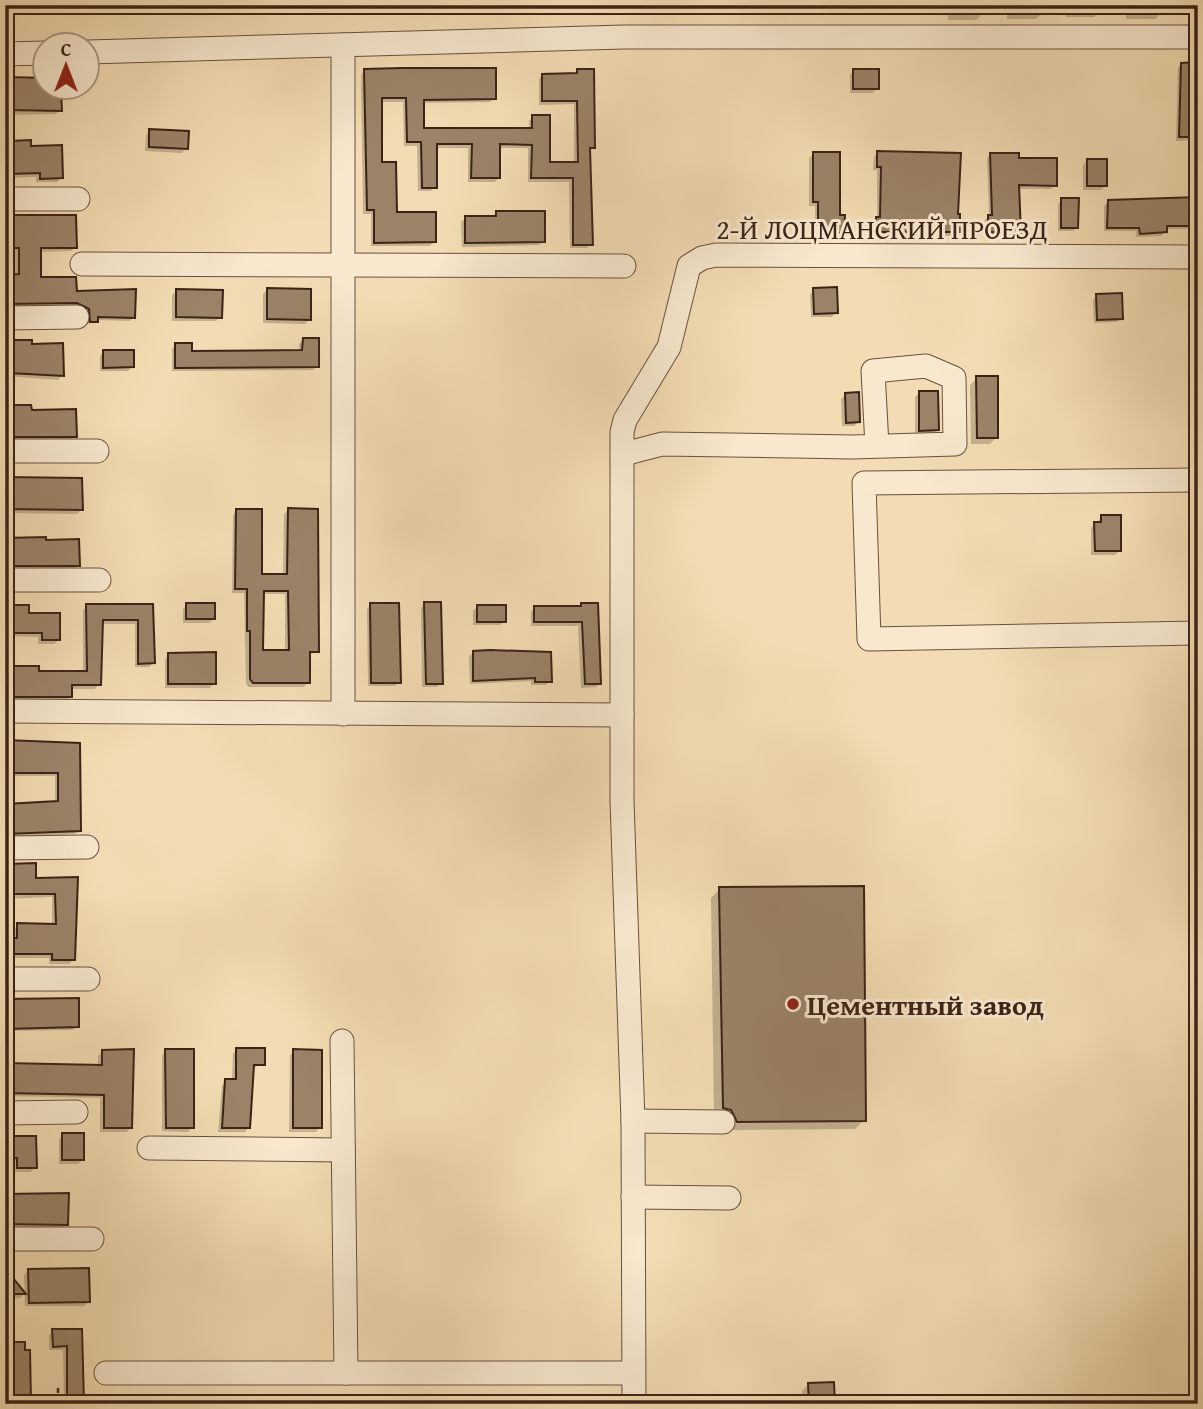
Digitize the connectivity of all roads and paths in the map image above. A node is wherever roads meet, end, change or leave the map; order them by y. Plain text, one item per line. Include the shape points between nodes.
1 (1198, 37) edge
2 (343, 45) junction
3 (102, 52) edge
4 (32, 53) edge
5 (5, 54) edge
6 (5, 199) edge
7 (78, 200) dead end
8 (1198, 257) edge
9 (82, 264) dead end
10 (343, 265) junction
11 (624, 266) dead end
12 (77, 317) dead end
13 (5, 318) edge
14 (877, 446) junction
15 (97, 450) dead end
16 (5, 451) edge
17 (624, 454) junction
18 (1198, 480) edge
19 (5, 580) edge
20 (99, 580) dead end
21 (1198, 633) edge
22 (5, 711) edge
23 (343, 714) junction
24 (622, 715) junction
25 (87, 847) dead end
26 (5, 848) edge
27 (5, 979) edge
28 (88, 979) dead end
29 (342, 1041) dead end
30 (5, 1112) edge
31 (76, 1112) dead end
32 (633, 1121) junction
33 (723, 1122) dead end
34 (149, 1148) dead end
35 (343, 1150) junction
36 (634, 1197) junction
37 (729, 1198) dead end
38 (5, 1239) edge
39 (92, 1239) dead end
40 (106, 1373) dead end
41 (346, 1373) junction
42 (633, 1373) junction
43 (58, 1388) dead end
44 (58, 1404) edge
45 (634, 1404) edge

1 - 2 street via 627,37
2 - 3 street
2 - 10 street
4 - 5 street
6 - 7 street
8 - 17 street, 2-Й ЛОЦМАНСКИЙ ПРОЕЗД via 702,258 689,266 669,347 622,425
9 - 10 street
10 - 11 street
10 - 23 street
12 - 13 street
14 - 14 street via 955,444 954,378 926,366 873,371
14 - 17 street via 662,444
15 - 16 street
17 - 24 street, 2-Й ЛОЦМАНСКИЙ ПРОЕЗД
18 - 21 street via 863,483 869,639
19 - 20 street
22 - 23 street
23 - 24 street
24 - 32 street, 2-Й ЛОЦМАНСКИЙ ПРОЕЗД
25 - 26 street
27 - 28 street
29 - 35 street
30 - 31 street
32 - 33 street
32 - 36 street, 2-Й ЛОЦМАНСКИЙ ПРОЕЗД
34 - 35 street
35 - 41 street
36 - 37 street
36 - 42 street, 2-Й ЛОЦМАНСКИЙ ПРОЕЗД
38 - 39 street
40 - 41 street
41 - 42 street
42 - 45 street, 2-Й ЛОЦМАНСКИЙ ПРОЕЗД
43 - 44 path

